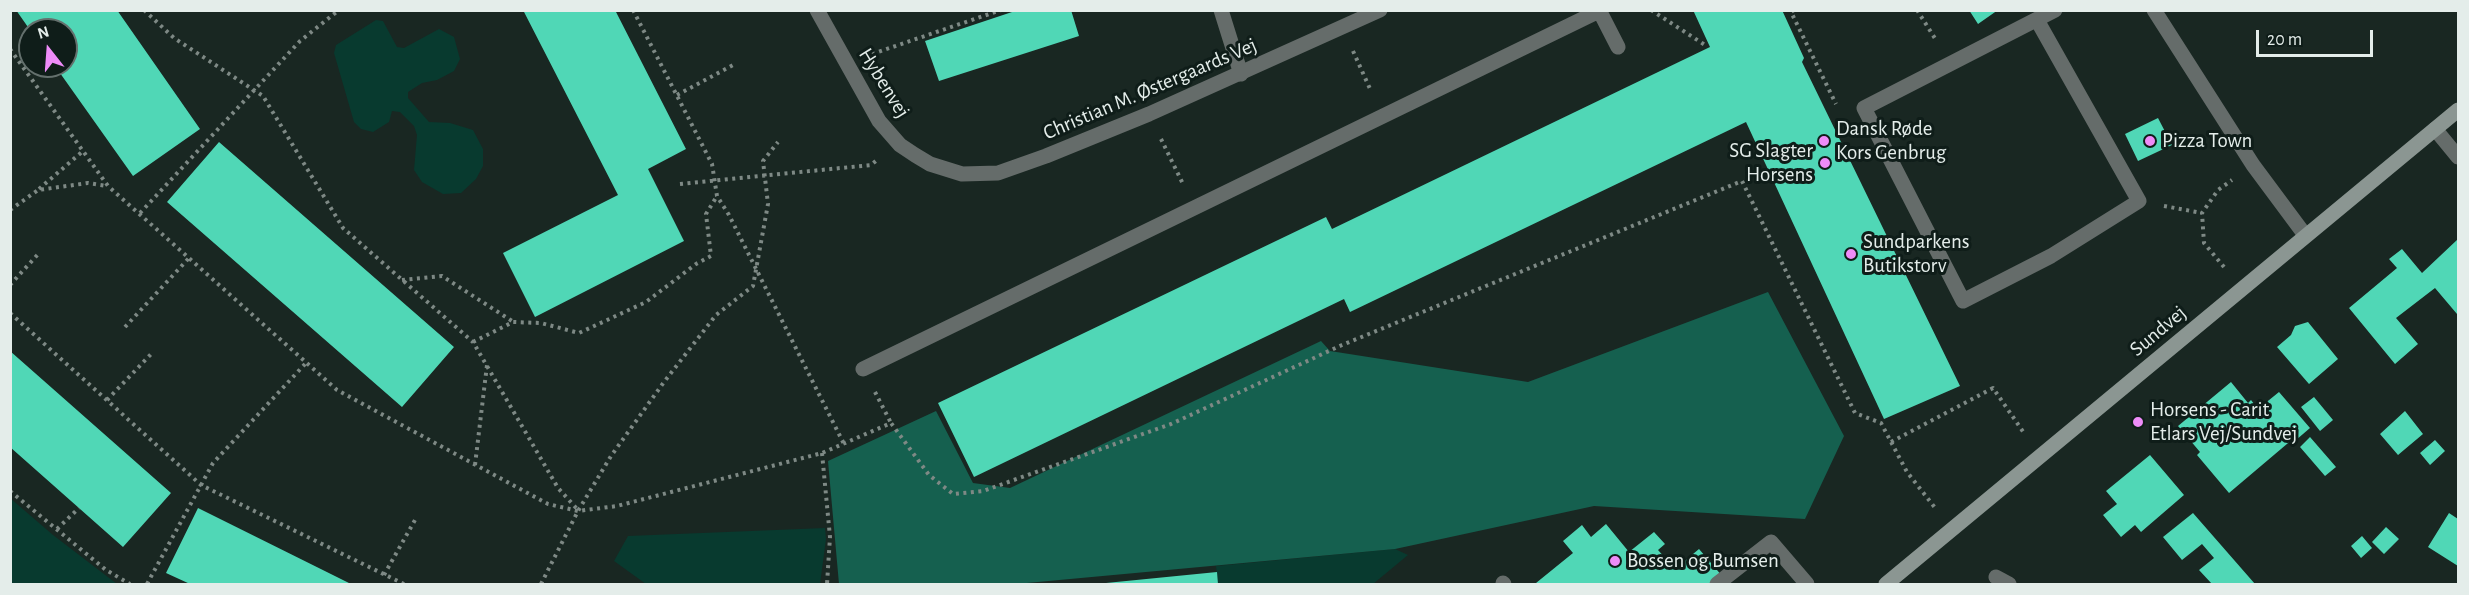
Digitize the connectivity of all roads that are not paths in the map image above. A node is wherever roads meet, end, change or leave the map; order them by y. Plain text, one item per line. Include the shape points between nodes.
1 (817, 10) edge
2 (1221, 10) edge
3 (1380, 10) edge
4 (2055, 10) edge
5 (2154, 10) edge
6 (1599, 11) edge
7 (2037, 20) junction
8 (1617, 47) dead end
9 (1241, 74) junction
10 (2458, 110) edge
11 (2435, 129) junction
12 (2458, 157) edge
13 (930, 164) joint
14 (2305, 235) junction
15 (863, 369) dead end
16 (1717, 585) edge
17 (1807, 585) edge
18 (1886, 585) edge

1 - 13 street, Hybenvej via 879,122 900,145
2 - 9 street
3 - 9 street, Christian M. Østergaards Vej
4 - 7 street
5 - 14 street via 2253,165
6 - 8 street
6 - 15 street
7 - 7 street via 1864,108 1964,301 2051,256 2139,201
9 - 13 street, Christian M. Østergaards Vej via 998,173 962,174
10 - 11 main road, Sundvej
11 - 12 street
11 - 14 main road, Sundvej
14 - 18 main road, Sundvej
16 - 17 street via 1771,542

